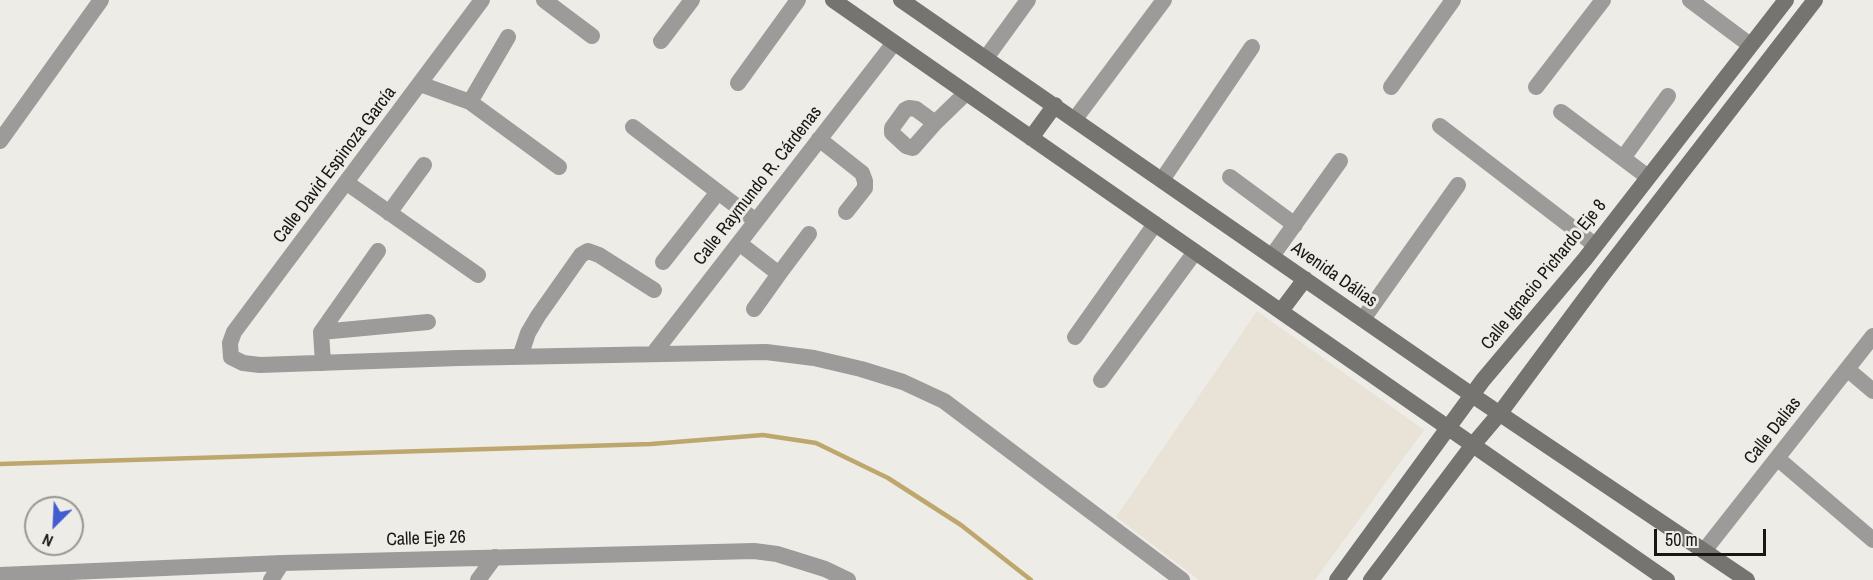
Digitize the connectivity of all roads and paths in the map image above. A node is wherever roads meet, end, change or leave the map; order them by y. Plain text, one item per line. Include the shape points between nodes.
1 (101, 0) edge
2 (482, 0) edge
3 (544, 0) edge
4 (692, 0) edge
5 (798, 0) edge
6 (833, 0) edge
7 (901, 0) edge
8 (1028, 0) edge
9 (1164, 0) edge
10 (1454, 0) edge
11 (1603, 0) edge
12 (1690, 0) edge
13 (1786, 0) edge
14 (1815, 0) edge
15 (562, 5) edge
16 (592, 36) dead end
17 (508, 37) dead end
18 (661, 40) dead end
19 (894, 43) junction
20 (1750, 45) junction
21 (1252, 47) dead end
22 (986, 58) junction
23 (738, 83) dead end
24 (420, 84) junction
25 (1391, 87) dead end
26 (1536, 87) dead end
27 (966, 93) junction
28 (1668, 96) dead end
29 (470, 102) junction
30 (1055, 105) junction
31 (1561, 112) dead end
32 (1075, 119) junction
33 (935, 123) dead end
34 (1440, 126) dead end
35 (633, 128) dead end
36 (1031, 138) junction
37 (819, 139) junction
38 (0, 141) edge
39 (1623, 158) junction
40 (1340, 161) dead end
41 (424, 165) dead end
42 (559, 167) dead end
43 (1230, 177) dead end
44 (1648, 177) junction
45 (1162, 180) junction
46 (346, 183) junction
47 (1458, 184) dead end
48 (718, 192) junction
49 (846, 212) dead end
50 (389, 213) junction
51 (756, 221) junction
52 (1155, 224) junction
53 (1295, 225) junction
54 (809, 234) dead end
55 (739, 243) junction
56 (1595, 246) junction
57 (378, 251) dead end
58 (1195, 252) junction
59 (1272, 256) junction
60 (663, 262) dead end
61 (779, 274) junction
62 (478, 275) dead end
63 (1305, 279) junction
64 (654, 290) dead end
65 (754, 309) dead end
66 (1281, 311) junction
67 (1363, 319) junction
68 (428, 322) dead end
69 (321, 332) junction
70 (1873, 336) edge
71 (1075, 337) dead end
72 (653, 354) junction
73 (520, 357) junction
74 (323, 363) junction
75 (1847, 369) junction
76 (1101, 380) dead end
77 (1873, 391) edge
78 (1472, 395) junction
79 (1500, 413) junction
80 (1449, 427) junction
81 (1472, 446) junction
82 (1777, 458) junction
83 (1873, 540) edge
84 (1704, 551) junction
85 (495, 557) junction
86 (282, 563) junction
87 (1342, 574) edge
88 (0, 576) edge
89 (271, 580) edge
90 (478, 580) edge
91 (848, 580) edge
92 (1182, 580) edge
93 (1366, 580) edge
94 (1371, 580) edge
95 (1667, 580) edge
96 (1746, 580) edge

1 - 38 street
2 - 24 street, Calle David Espinoza García
3 - 15 street
4 - 18 street
5 - 23 street
6 - 19 main road
7 - 22 main road, Avenida Dálias
8 - 22 street
9 - 32 street
10 - 25 street
11 - 26 street
12 - 20 street
13 - 20 main road, Calle Ignacio Pichardo Eje 8
14 - 79 main road
15 - 16 street
17 - 29 street
19 - 27 main road
19 - 37 street, Calle Raymundo R. Cárdenas
20 - 44 main road, Calle Ignacio Pichardo Eje 8
21 - 45 street
22 - 30 main road, Avenida Dálias
24 - 29 street
24 - 46 street, Calle David Espinoza García
27 - 33 street
27 - 36 main road
28 - 39 street
29 - 42 street
30 - 32 main road, Avenida Dálias
30 - 36 main road
31 - 39 street
32 - 45 main road, Avenida Dálias
34 - 56 street
35 - 48 street
36 - 52 main road
37 - 49 street via 862,173 865,181 865,189
37 - 51 street, Calle Raymundo R. Cárdenas
39 - 44 street
40 - 53 street
41 - 50 street
43 - 53 street
44 - 56 main road, Calle Ignacio Pichardo Eje 8
45 - 59 main road, Avenida Dálias
46 - 50 street
46 - 74 street, Calle David Espinoza García via 234,332 230,343 231,357 243,363
47 - 67 street
48 - 51 street
48 - 60 street
50 - 62 street
51 - 55 street, Calle Raymundo R. Cárdenas
52 - 58 main road
52 - 71 street
53 - 59 street
54 - 61 street
55 - 61 street
55 - 72 street, Calle Raymundo R. Cárdenas
56 - 78 main road, Calle Ignacio Pichardo Eje 8
57 - 69 street
58 - 66 main road
58 - 76 street
59 - 63 main road, Avenida Dálias
61 - 65 street
63 - 66 main road
63 - 67 main road, Avenida Dálias
64 - 73 street via 588,251 581,255 538,316
66 - 80 main road
67 - 78 main road, Avenida Dálias
68 - 69 street
69 - 74 street
70 - 75 street, Calle Dalias
72 - 73 street
72 - 92 street via 785,354 843,364 903,382 944,401
73 - 74 street
75 - 77 street
75 - 82 street, Calle Dalias
78 - 79 main road, Avenida Dálias
78 - 80 main road, Calle Ignacio Pichardo Eje 8
79 - 81 main road
79 - 84 main road, Avenida Dálias
80 - 81 main road
80 - 87 main road, Calle Ignacio Pichardo Eje 8
81 - 94 main road
81 - 95 main road
82 - 83 street
82 - 84 street, Calle Dalias
84 - 96 main road, Avenida Dálias
85 - 86 street, Calle Eje 26
85 - 90 street
85 - 91 street, Calle Eje 26 via 754,551 777,554
86 - 88 street, Calle Eje 26
86 - 89 street
87 - 93 main road

